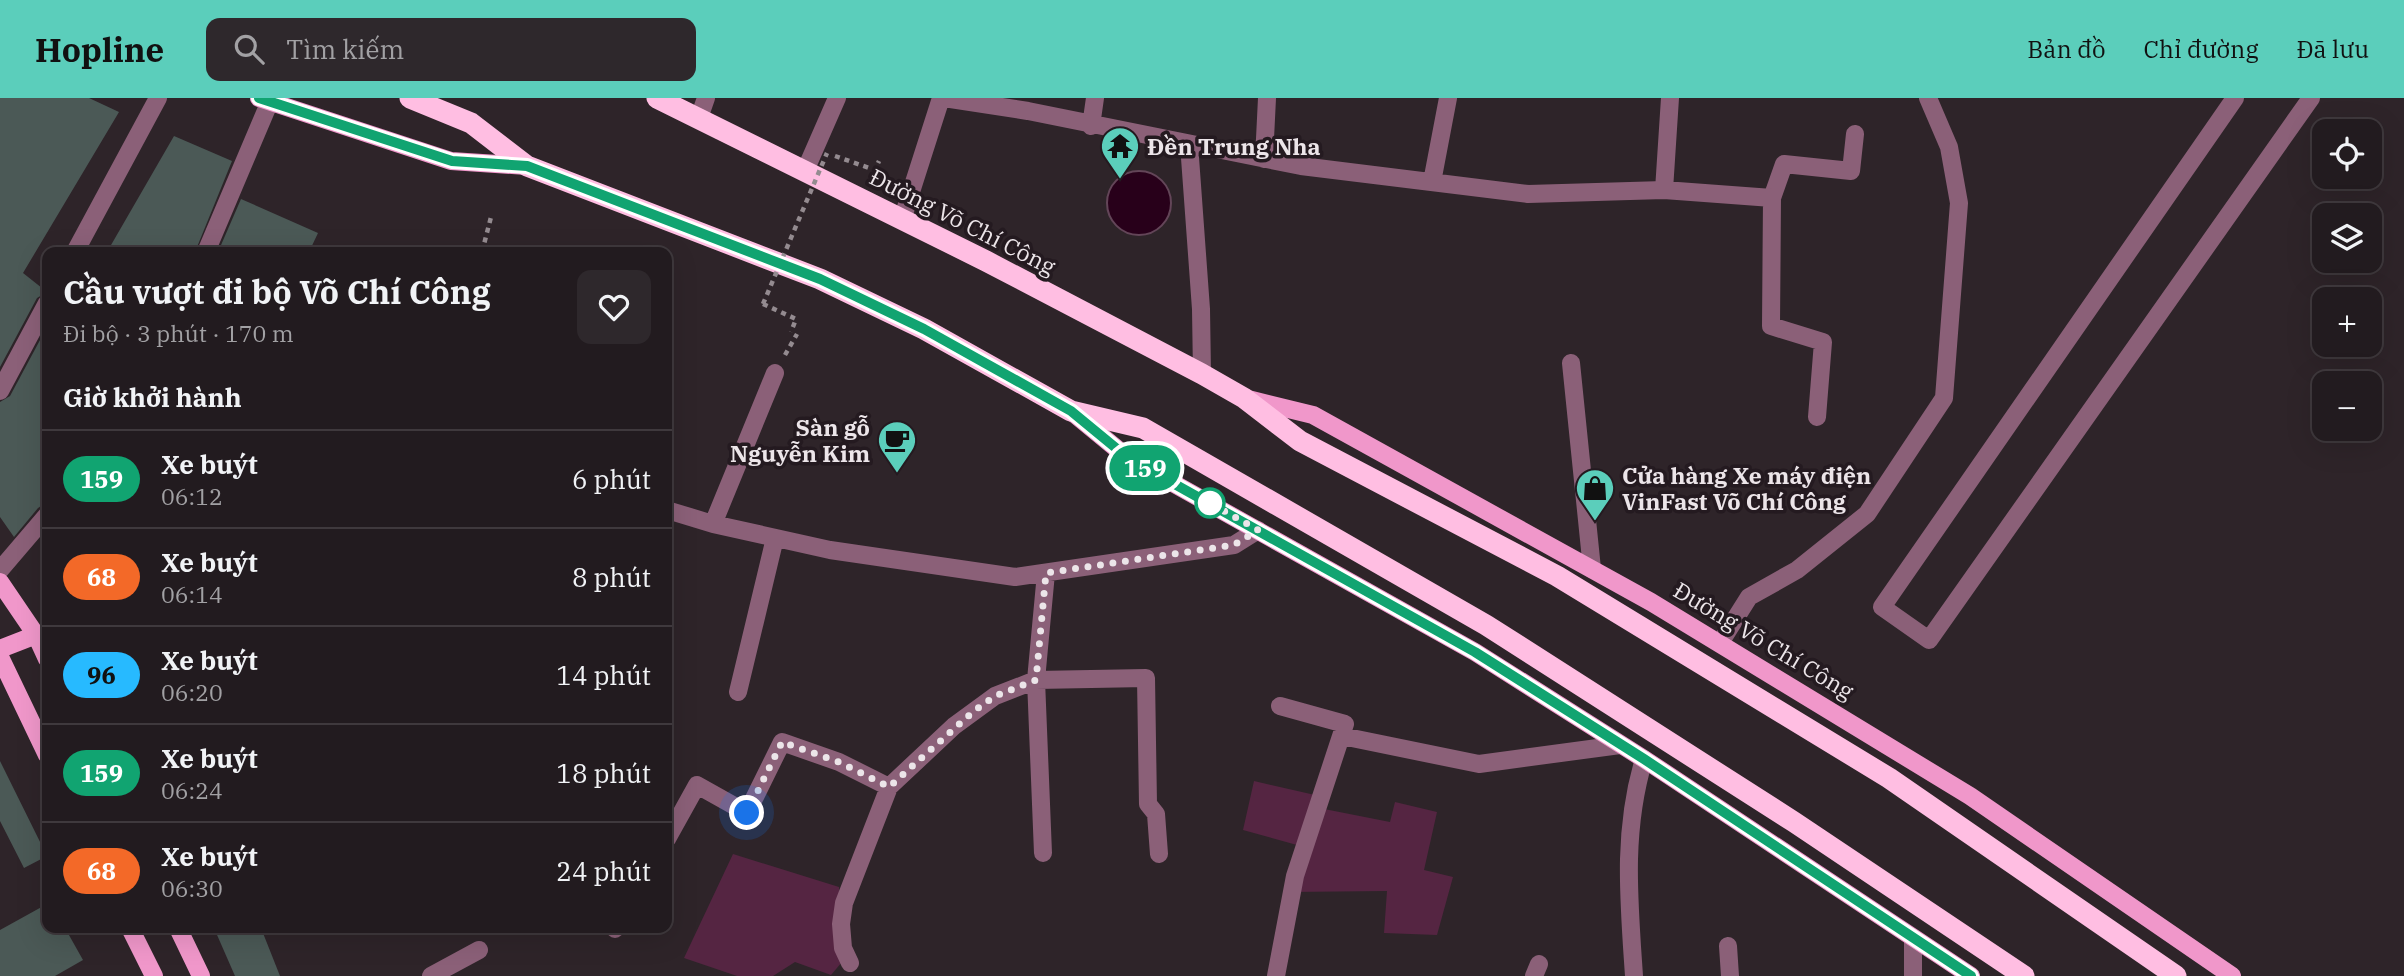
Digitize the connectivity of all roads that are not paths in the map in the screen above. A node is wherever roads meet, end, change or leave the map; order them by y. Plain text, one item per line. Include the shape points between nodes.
1 (158, 98) edge
2 (410, 98) edge
3 (657, 98) edge
4 (837, 98) edge
5 (942, 98) edge
6 (1095, 98) edge
7 (1267, 98) edge
8 (1448, 98) edge
9 (1670, 98) edge
10 (1928, 98) edge
11 (2235, 98) edge
12 (2311, 98) edge
13 (264, 100) edge
14 (703, 108) edge
15 (1091, 126) junction
16 (1855, 134) dead end
17 (1189, 144) junction
18 (1264, 159) junction
19 (527, 166) junction
20 (805, 171) junction
21 (1432, 182) junction
22 (1664, 190) junction
23 (1772, 198) junction
24 (902, 220) junction
25 (78, 247) edge
26 (208, 247) edge
27 (42, 312) edge
28 (1571, 363) dead end
29 (775, 373) dead end
30 (1202, 374) junction
31 (0, 391) edge
32 (1244, 398) junction
33 (1071, 411) junction
34 (1818, 418) dead end
35 (672, 512) edge
36 (42, 520) edge
37 (713, 524) junction
38 (1258, 530) junction
39 (775, 538) junction
40 (1592, 569) junction
41 (0, 570) edge
42 (1046, 573) junction
43 (0, 582) edge
44 (36, 635) junction
45 (1720, 643) junction
46 (42, 648) edge
47 (0, 649) edge
48 (0, 657) edge
49 (1036, 680) junction
50 (738, 692) dead end
51 (1280, 706) dead end
52 (1342, 736) junction
53 (42, 745) edge
54 (1620, 745) junction
55 (1644, 759) junction
56 (889, 787) junction
57 (672, 830) edge
58 (1043, 853) dead end
59 (1159, 854) dead end
60 (132, 933) edge
61 (180, 933) edge
62 (1913, 938) junction
63 (1728, 946) dead end
64 (479, 950) dead end
65 (850, 962) dead end
66 (154, 976) edge
67 (201, 976) edge
68 (431, 976) edge
69 (1276, 976) edge
70 (1634, 976) edge
71 (1730, 976) edge
72 (1913, 976) edge
73 (1971, 976) edge
74 (2024, 976) edge
75 (2176, 976) edge
76 (2232, 976) edge

1 - 25 street
2 - 19 highway via 471,123
3 - 14 highway, Đường Võ Chí Công
4 - 20 street
5 - 15 street
5 - 24 street
6 - 15 street
7 - 18 street
8 - 21 street
9 - 22 street
10 - 45 street via 1949,147 1959,203 1944,398 1867,514 1797,570 1749,597
11 - 12 street via 1882,607 1929,640
13 - 19 main road via 452,161
13 - 26 street
14 - 20 highway, Đường Võ Chí Công
15 - 17 street
16 - 23 street via 1852,171 1784,164
17 - 18 street
17 - 30 street
18 - 21 street
19 - 33 highway via 820,279 924,329
20 - 24 highway, Đường Võ Chí Công
21 - 22 street via 1528,194
22 - 23 street
23 - 34 street via 1771,326 1823,342
24 - 30 highway, Đường Võ Chí Công
27 - 31 street
28 - 40 street
29 - 37 street
30 - 32 highway, Đường Võ Chí Công
32 - 40 main road, Đường Võ Chí Công via 1313,415
32 - 75 highway, Đường Võ Chí Công via 1300,441 1557,576 1866,763
33 - 38 main road via 1128,458
33 - 74 highway via 1143,428 1403,576 1794,822
35 - 37 street
36 - 41 street
37 - 39 street
38 - 42 street via 1234,545
38 - 54 main road via 1475,652
39 - 42 street via 939,568 1015,577
39 - 50 street
40 - 45 main road, Đường Võ Chí Công
42 - 49 street
43 - 44 main road
44 - 46 main road
44 - 47 main road
45 - 76 main road, Đường Võ Chí Công via 1970,796
48 - 53 main road
49 - 56 street via 995,696 974,711
49 - 58 street
49 - 59 street via 1146,678 1148,804 1156,814
51 - 52 street via 1345,724
52 - 54 street via 1479,764
52 - 69 street via 1295,876
54 - 55 main road
55 - 62 main road
55 - 70 street via 1626,857
56 - 57 street via 839,762 782,742 747,813 697,785
56 - 65 street via 844,903 843,948
60 - 66 main road
61 - 67 main road
62 - 72 street
62 - 73 main road
63 - 71 street
64 - 68 street

